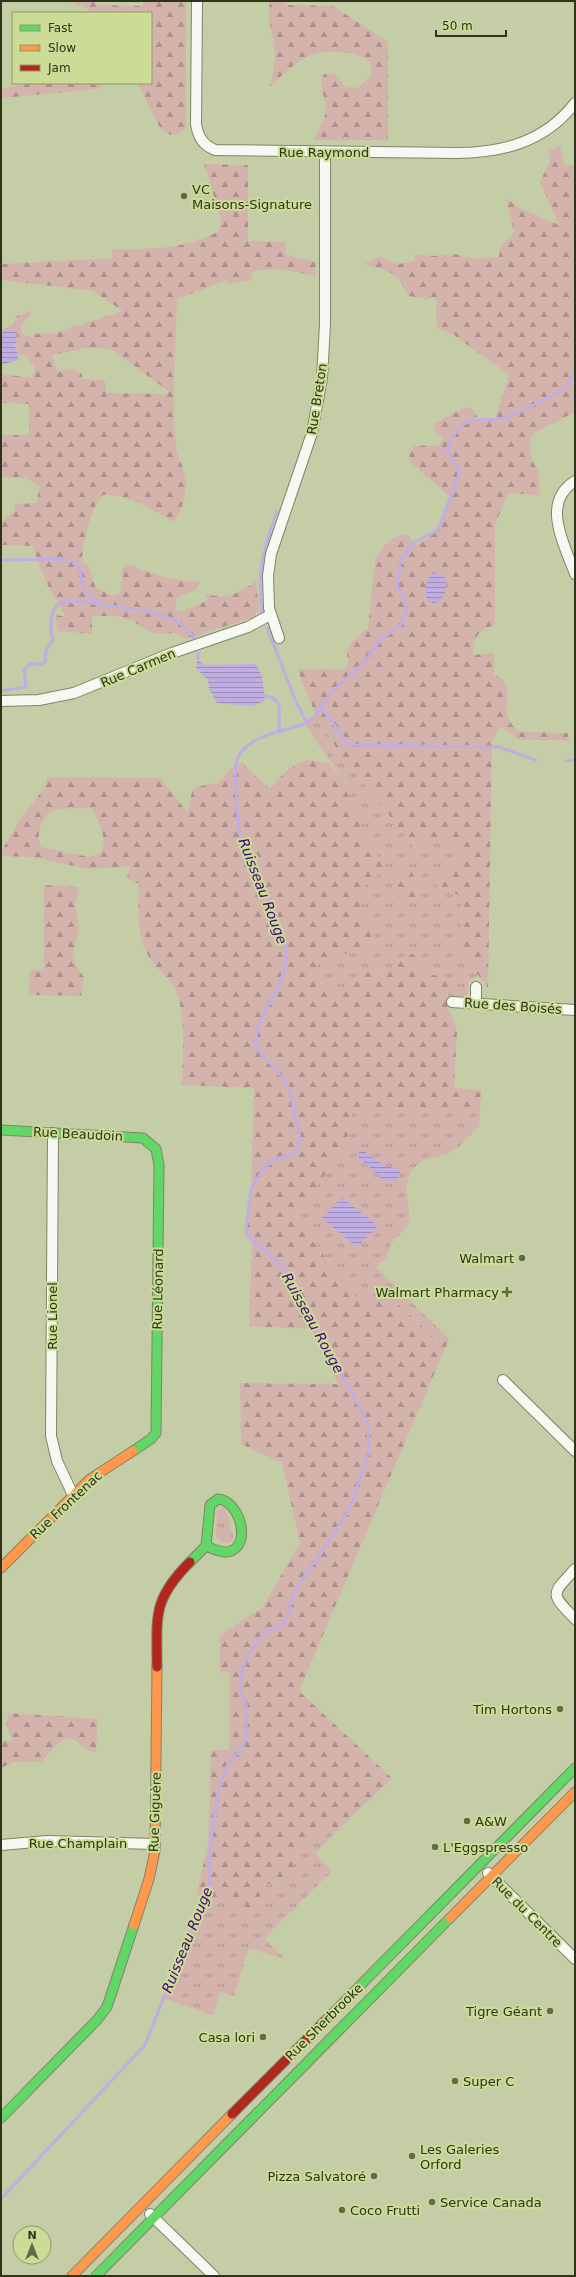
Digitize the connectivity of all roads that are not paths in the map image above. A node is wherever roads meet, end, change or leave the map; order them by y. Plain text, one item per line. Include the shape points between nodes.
1 (198, 1) edge
2 (575, 103) edge
3 (325, 152) junction
4 (575, 481) edge
5 (575, 574) edge
6 (270, 615) junction
7 (279, 638) dead end
8 (1, 701) edge
9 (476, 986) dead end
10 (452, 1002) dead end
11 (476, 1004) junction
12 (575, 1010) edge
13 (1, 1130) edge
14 (53, 1133) junction
15 (153, 1145) joint
16 (503, 1380) dead end
17 (156, 1433) joint
18 (575, 1451) edge
19 (73, 1495) junction
20 (206, 1546) junction
21 (1, 1568) edge
22 (575, 1569) edge
23 (575, 1620) edge
24 (575, 1768) edge
25 (575, 1792) edge
26 (1, 1844) edge
27 (155, 1844) junction
28 (480, 1864) junction
29 (492, 1876) junction
30 (575, 1959) edge
31 (1, 2118) edge
32 (142, 2206) junction
33 (154, 2217) junction
34 (72, 2276) edge
35 (96, 2276) edge
36 (214, 2276) edge

1 - 3 street, Rue Raymond via 196,124 204,143 209,148 222,152
2 - 3 street, Rue Raymond via 561,119 536,137 523,144 494,152
3 - 6 street, Rue Breton via 325,324 322,378 312,433 271,554 268,576
4 - 5 street via 561,495 556,511 557,523
6 - 7 street, Rue Breton
6 - 8 street, Rue Carmen via 248,627 178,650 74,693 40,700
9 - 11 street
10 - 11 street, Rue des Boisés
11 - 12 street, Rue des Boisés
13 - 14 street, Rue Beaudoin
14 - 15 street, Rue Beaudoin via 137,1137
14 - 19 street, Rue Lionel via 51,1436 57,1461
15 - 17 street, Rue Léonard via 158,1153 159,1165
16 - 18 street
17 - 19 street, Rue Frontenac via 151,1439 100,1472
19 - 21 street, Rue Frontenac
20 - 20 street via 210,1507 215,1500 226,1498 236,1511 241,1529 238,1548 229,1552
20 - 27 street, Rue Giguère via 170,1583 159,1606
22 - 23 street via 558,1588 556,1595 558,1602
24 - 28 street, Rue Sherbrooke
25 - 29 street, Rue Sherbrooke
26 - 27 street, Rue Champlain via 47,1841
27 - 31 street, Rue Giguère via 149,1879 107,2007 97,2021
28 - 29 street, Rue du Centre
28 - 32 street, Rue Sherbrooke
29 - 30 street, Rue du Centre
29 - 33 street, Rue Sherbrooke
32 - 33 street
32 - 34 street, Rue Sherbrooke
33 - 35 street, Rue Sherbrooke
33 - 36 street

